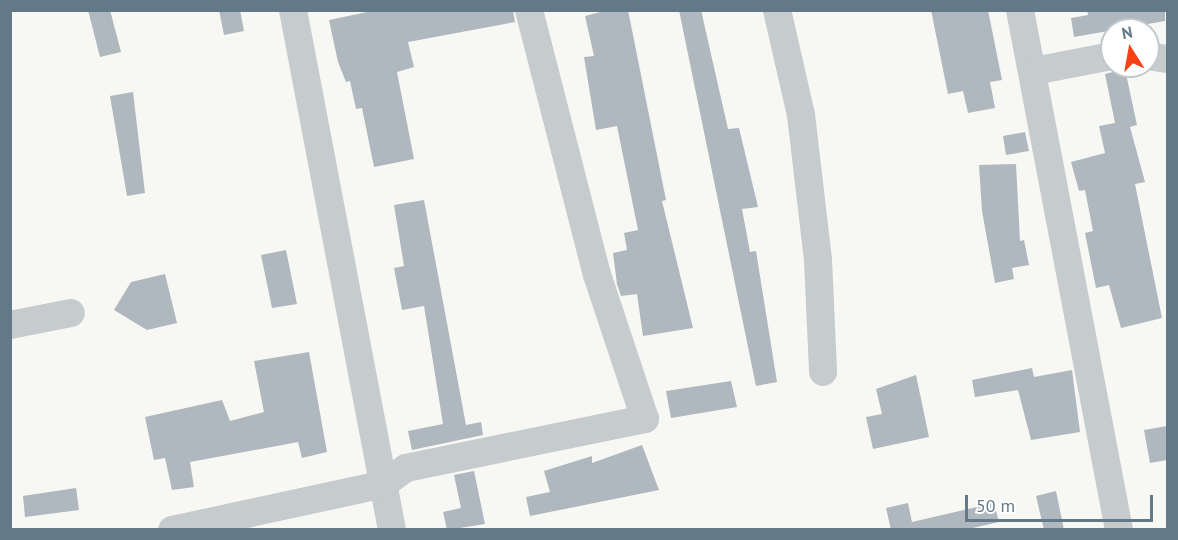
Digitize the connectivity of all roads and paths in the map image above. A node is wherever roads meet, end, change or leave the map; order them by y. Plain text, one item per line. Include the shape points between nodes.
1 (293, 10) edge
2 (529, 10) edge
3 (777, 10) edge
4 (1020, 10) edge
5 (1100, 58) edge
6 (1034, 71) junction
7 (70, 313) dead end
8 (10, 325) edge
9 (823, 372) dead end
10 (384, 484) junction
11 (172, 530) edge
12 (392, 530) edge
13 (1119, 530) edge

1 - 10 street
2 - 10 street via 597,275 645,419 406,468
3 - 9 street via 801,115 818,260
4 - 6 street
5 - 6 street
6 - 13 street
7 - 8 street
10 - 11 street
10 - 12 street

